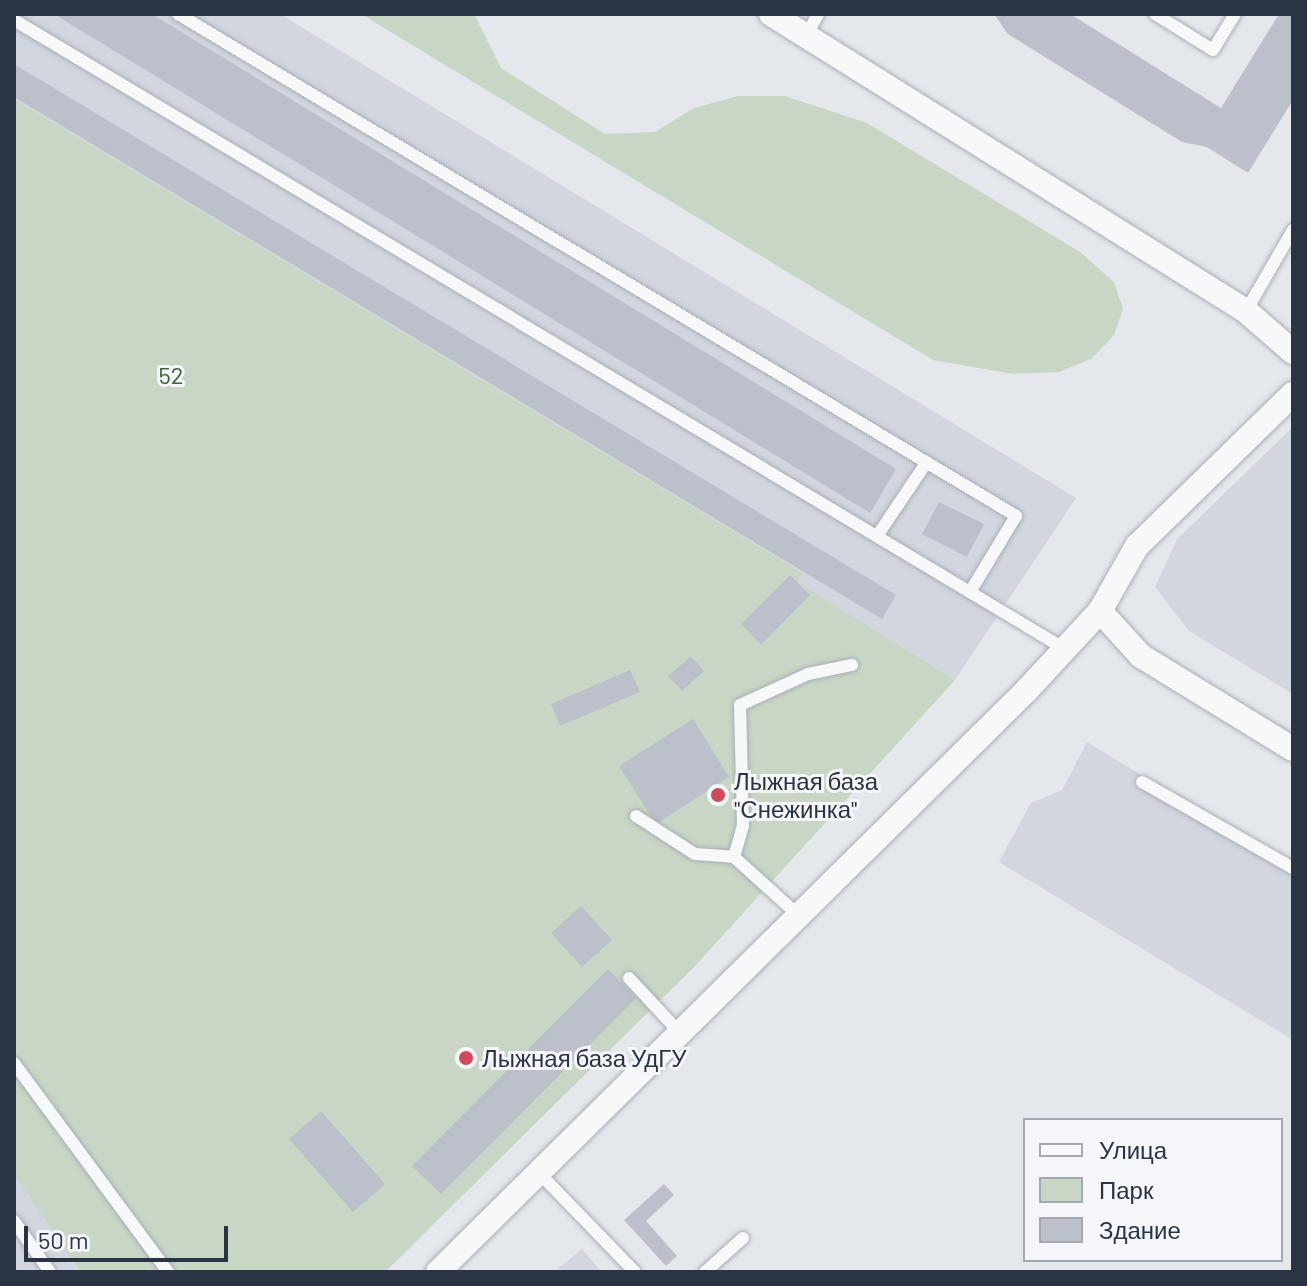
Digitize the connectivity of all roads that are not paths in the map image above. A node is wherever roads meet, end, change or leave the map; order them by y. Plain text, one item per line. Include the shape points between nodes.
1 (178, 14) edge
2 (771, 14) edge
3 (818, 14) edge
4 (1155, 14) edge
5 (1235, 14) edge
6 (14, 20) edge
7 (806, 36) junction
8 (1293, 230) edge
9 (1246, 311) junction
10 (1293, 352) edge
11 (1293, 394) edge
12 (927, 462) junction
13 (877, 536) junction
14 (970, 592) junction
15 (1100, 611) junction
16 (1065, 649) junction
17 (852, 665) dead end
18 (1293, 749) edge
19 (1142, 782) dead end
20 (636, 816) dead end
21 (734, 857) junction
22 (1293, 868) edge
23 (797, 914) junction
24 (629, 978) dead end
25 (680, 1033) junction
26 (14, 1063) edge
27 (541, 1175) junction
28 (14, 1221) edge
29 (743, 1238) dead end
30 (50, 1272) edge
31 (168, 1272) edge
32 (438, 1272) edge
33 (635, 1272) edge
34 (705, 1272) edge

1 - 12 lane
2 - 7 street
3 - 7 lane
4 - 5 lane via 1213,50
6 - 13 lane
7 - 9 street
8 - 9 lane
9 - 10 street
11 - 15 street via 1137,546
12 - 13 lane
12 - 14 lane via 1016,516
13 - 14 lane
14 - 16 lane
15 - 16 street
15 - 18 street via 1141,656
16 - 23 street
17 - 21 lane via 808,674 740,705 743,826
19 - 22 lane
20 - 21 lane via 695,854
21 - 23 lane
23 - 25 street
24 - 25 lane
25 - 27 street
26 - 31 lane
27 - 32 street
27 - 33 lane
28 - 30 lane
29 - 34 lane

